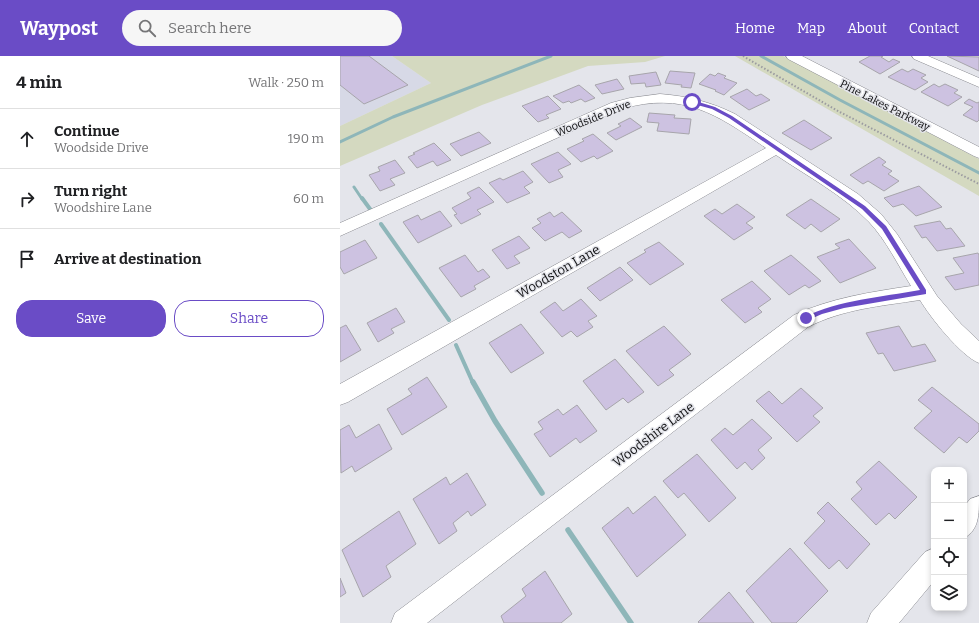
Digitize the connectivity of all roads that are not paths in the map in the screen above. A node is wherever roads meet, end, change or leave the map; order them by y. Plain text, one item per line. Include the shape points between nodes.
1 (792, 56) edge
2 (918, 56) edge
3 (979, 84) edge
4 (777, 148) junction
5 (979, 153) edge
6 (340, 230) edge
7 (924, 292) junction
8 (979, 354) edge
9 (340, 395) edge
10 (979, 508) edge
11 (967, 522) edge
12 (931, 565) edge
13 (405, 623) edge
14 (881, 623) edge

1 - 5 street, Pine Lakes Parkway
2 - 3 street
4 - 6 street, Woodside Drive via 730,117 708,106 674,99 636,101 608,110
4 - 7 street, Woodside Drive via 852,198 875,218 891,238
4 - 9 street, Woodston Lane
7 - 8 street, Woodside Drive via 954,330
7 - 13 street, Woodshire Lane via 832,308 801,322
10 - 11 street
12 - 14 street

